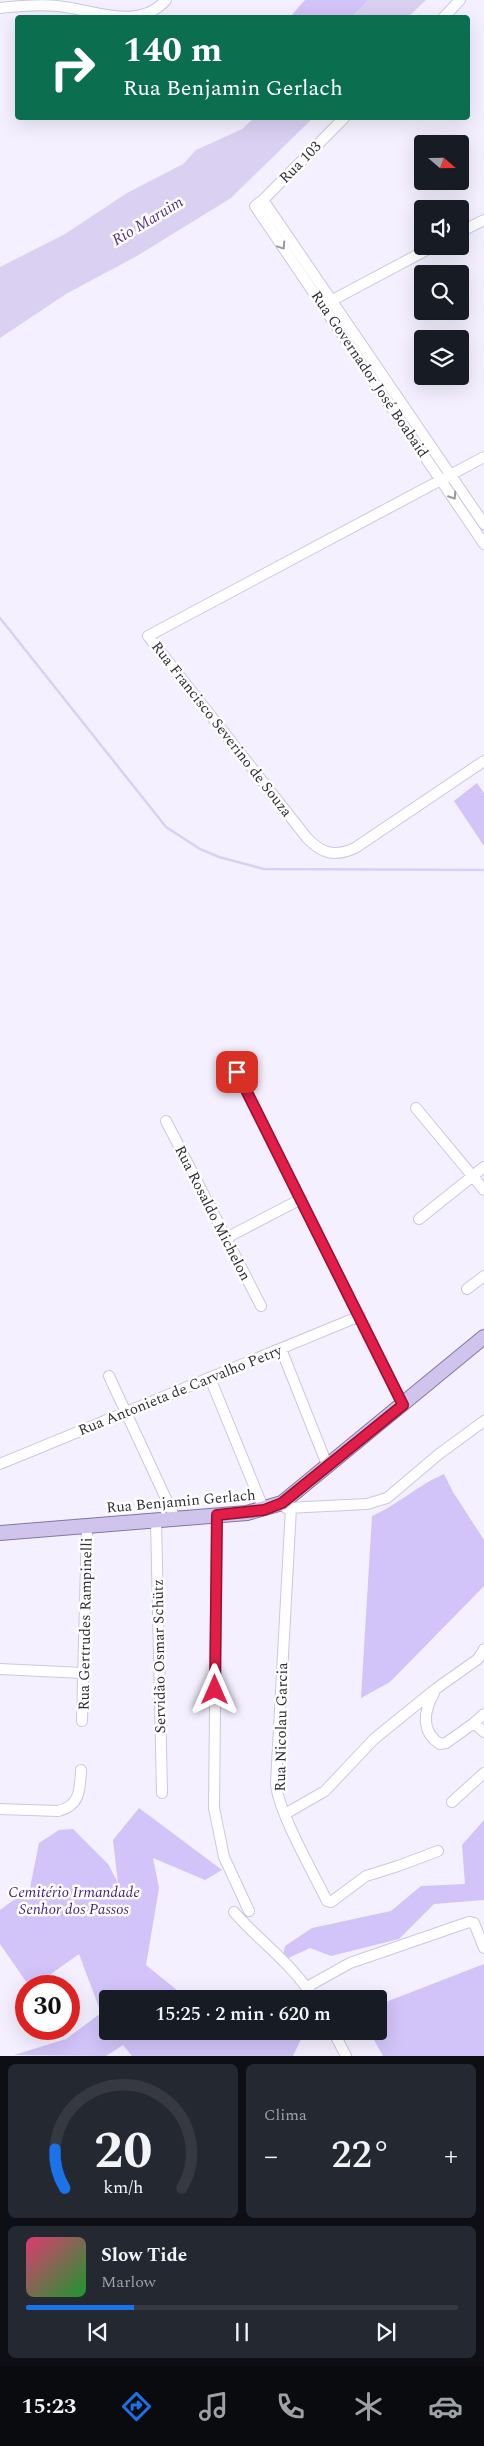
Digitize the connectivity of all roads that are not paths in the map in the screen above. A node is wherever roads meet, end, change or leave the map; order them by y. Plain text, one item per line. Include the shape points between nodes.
1 (166, 0) edge
2 (460, 0) edge
3 (70, 4) edge
4 (0, 8) edge
5 (122, 15) edge
6 (140, 15) edge
7 (446, 15) edge
8 (342, 120) edge
9 (259, 203) joint
10 (484, 220) edge
11 (469, 228) edge
12 (417, 255) edge
13 (328, 303) junction
14 (484, 457) edge
15 (447, 477) junction
16 (484, 524) edge
17 (484, 544) edge
18 (484, 761) edge
19 (237, 1072) dead end
20 (416, 1108) dead end
21 (166, 1121) dead end
22 (484, 1167) edge
23 (472, 1176) junction
24 (484, 1190) edge
25 (301, 1199) junction
26 (419, 1219) dead end
27 (226, 1238) junction
28 (484, 1276) edge
29 (467, 1289) dead end
30 (260, 1306) dead end
31 (360, 1316) junction
32 (484, 1337) edge
33 (281, 1349) junction
34 (109, 1376) dead end
35 (210, 1378) junction
36 (403, 1405) junction
37 (127, 1412) junction
38 (484, 1421) edge
39 (0, 1464) edge
40 (328, 1468) junction
41 (280, 1506) junction
42 (217, 1515) junction
43 (175, 1518) junction
44 (156, 1520) junction
45 (87, 1526) junction
46 (0, 1533) edge
47 (484, 1649) edge
48 (0, 1669) edge
49 (82, 1673) junction
50 (437, 1688) junction
51 (484, 1714) edge
52 (82, 1721) dead end
53 (474, 1723) junction
54 (484, 1732) edge
55 (81, 1770) dead end
56 (484, 1773) edge
57 (162, 1793) dead end
58 (452, 1802) dead end
59 (0, 1809) edge
60 (285, 1814) junction
61 (438, 1851) dead end
62 (249, 1911) dead end
63 (234, 1912) dead end
64 (484, 1948) edge
65 (307, 1987) junction
66 (309, 1990) edge
67 (338, 2040) edge
68 (346, 2056) edge

1 - 6 street via 153,12
2 - 7 street
3 - 4 street
3 - 5 street
8 - 9 street, Rua 103
9 - 13 street, Rua Governador José Boabaid
10 - 11 street
12 - 13 street
13 - 15 street, Rua Governador José Boabaid
14 - 15 street, Rua Francisco Severino de Souza
15 - 16 street, Rua Governador José Boabaid
15 -> 17 street, Rua Governador José Boabaid
15 - 18 street, Rua Francisco Severino de Souza via 148,636 307,838 317,848 331,854 355,848
19 - 25 street
20 - 23 street
21 - 27 street, Rua Rosaldo Michelon
22 - 23 street
23 - 24 street
23 - 26 street
25 - 27 street
25 - 31 street
27 - 30 street, Rua Rosaldo Michelon
28 - 29 street
31 - 33 street, Rua Antonieta de Carvalho Petry
31 - 36 street
32 - 36 main road
33 - 35 street, Rua Antonieta de Carvalho Petry
33 - 40 street
34 - 37 street
35 - 37 street, Rua Antonieta de Carvalho Petry
35 - 41 street
36 - 40 main road
37 - 39 street, Rua Antonieta de Carvalho Petry
37 - 43 street
38 - 41 street via 387,1498 367,1504
40 - 41 main road
41 - 42 main road, Rua Benjamin Gerlach
41 - 60 street, Rua Nicolau Garcia via 276,1783
42 - 43 main road, Rua Benjamin Gerlach
42 - 62 street via 214,1808 223,1852
43 - 44 main road, Rua Benjamin Gerlach
44 - 45 main road, Rua Benjamin Gerlach
44 - 57 street, Servidão Osmar Schütz
45 - 46 main road, Rua Benjamin Gerlach
45 - 49 street, Rua Gertrudes Rampinelli
47 - 50 street via 478,1659
48 - 49 street
49 - 52 street, Rua Gertrudes Rampinelli
50 - 53 street via 426,1708 425,1717 433,1739 440,1744 446,1743
50 - 60 street via 374,1739 325,1791
51 - 53 street
53 - 54 street
55 - 59 street via 78,1798 66,1809
56 - 58 street
60 - 61 street, Rua Nicolau Garcia via 327,1901 331,1902 366,1876
63 - 65 street
64 - 65 street via 478,1928 469,1922 350,1963
65 - 66 street
67 - 68 street

